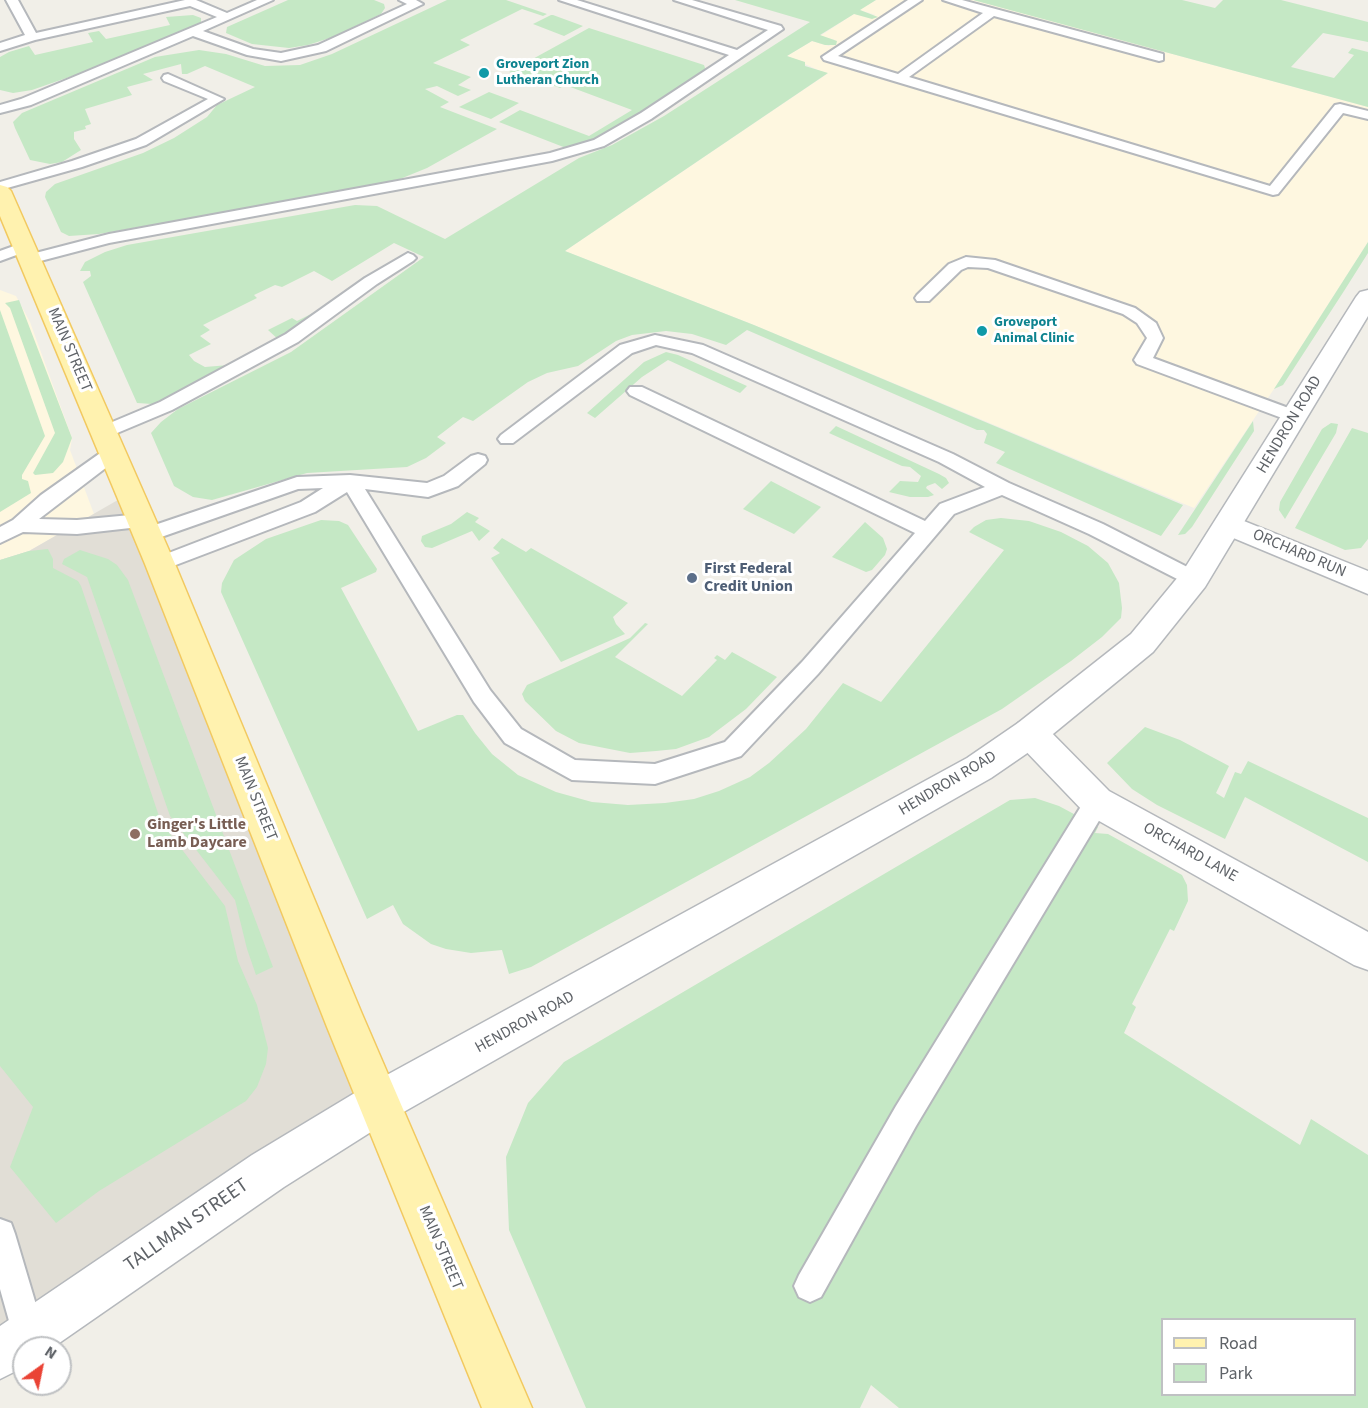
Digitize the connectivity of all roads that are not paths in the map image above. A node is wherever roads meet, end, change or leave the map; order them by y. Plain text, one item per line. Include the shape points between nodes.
1 (12, 0) edge
2 (267, 0) edge
3 (405, 0) edge
4 (565, 0) edge
5 (680, 0) edge
6 (916, 0) edge
7 (950, 0) edge
8 (422, 2) edge
9 (992, 12) junction
10 (227, 17) junction
11 (193, 32) junction
12 (33, 37) junction
13 (0, 47) edge
14 (738, 54) junction
15 (1159, 57) dead end
16 (168, 78) dead end
17 (900, 78) junction
18 (0, 109) edge
19 (1368, 115) edge
20 (0, 186) edge
21 (0, 191) edge
22 (0, 248) edge
23 (27, 253) junction
24 (0, 256) edge
25 (408, 258) dead end
26 (923, 298) dead end
27 (1367, 300) edge
28 (636, 391) dead end
29 (1296, 417) junction
30 (507, 439) dead end
31 (108, 442) junction
32 (478, 460) dead end
33 (350, 481) junction
34 (1002, 488) junction
35 (20, 525) junction
36 (1229, 525) junction
37 (144, 528) junction
38 (928, 531) junction
39 (0, 536) edge
40 (160, 564) junction
41 (1194, 579) junction
42 (1368, 583) edge
43 (1030, 733) junction
44 (1097, 802) junction
45 (1368, 951) edge
46 (378, 1103) junction
47 (0, 1234) edge
48 (810, 1286) dead end
49 (14, 1336) edge
50 (28, 1336) edge
51 (507, 1408) edge

1 - 12 lane
2 - 10 lane
3 - 8 lane
4 - 14 lane
5 - 14 lane via 777,29
6 - 17 lane via 828,57
7 - 9 lane
8 - 11 lane via 322,48 281,57 251,52
9 - 15 lane
9 - 17 lane
10 - 11 lane
10 - 12 lane via 191,2
11 - 18 lane via 26,102
12 - 13 lane
14 - 23 lane via 599,143 552,157
16 - 20 lane via 218,99 141,142
17 - 19 lane via 1273,191 1341,108
21 - 23 main road, MAIN STREET
22 - 23 lane
23 - 24 lane
23 - 31 main road, MAIN STREET
25 - 31 lane via 292,338 165,406
26 - 29 lane via 955,267 966,262 990,263 1129,311 1150,327 1155,339 1143,360
27 - 29 street, HENDRON ROAD
28 - 38 lane
29 - 36 street, HENDRON ROAD
30 - 34 lane via 626,349 655,340 698,349 946,458
31 - 35 lane
31 - 37 main road, MAIN STREET
32 - 33 lane via 451,481 428,490
33 - 37 lane via 297,483
33 - 38 lane via 482,696 513,736 572,770 655,774 733,748 810,668
33 - 40 lane via 308,507
34 - 38 lane via 947,509
34 - 41 lane via 1096,529
35 - 37 lane
35 - 39 lane
36 - 41 street, HENDRON ROAD
36 - 42 street, ORCHARD RUN
37 - 40 main road, MAIN STREET
40 - 46 main road, MAIN STREET
41 - 43 street, HENDRON ROAD via 1142,643
43 - 44 street, ORCHARD LANE
43 - 46 street, HENDRON ROAD via 979,768
44 - 45 street, ORCHARD LANE
44 - 48 lane via 906,1116
46 - 50 street, TALLMAN STREET via 268,1171
46 - 51 main road, MAIN STREET
47 - 49 lane

